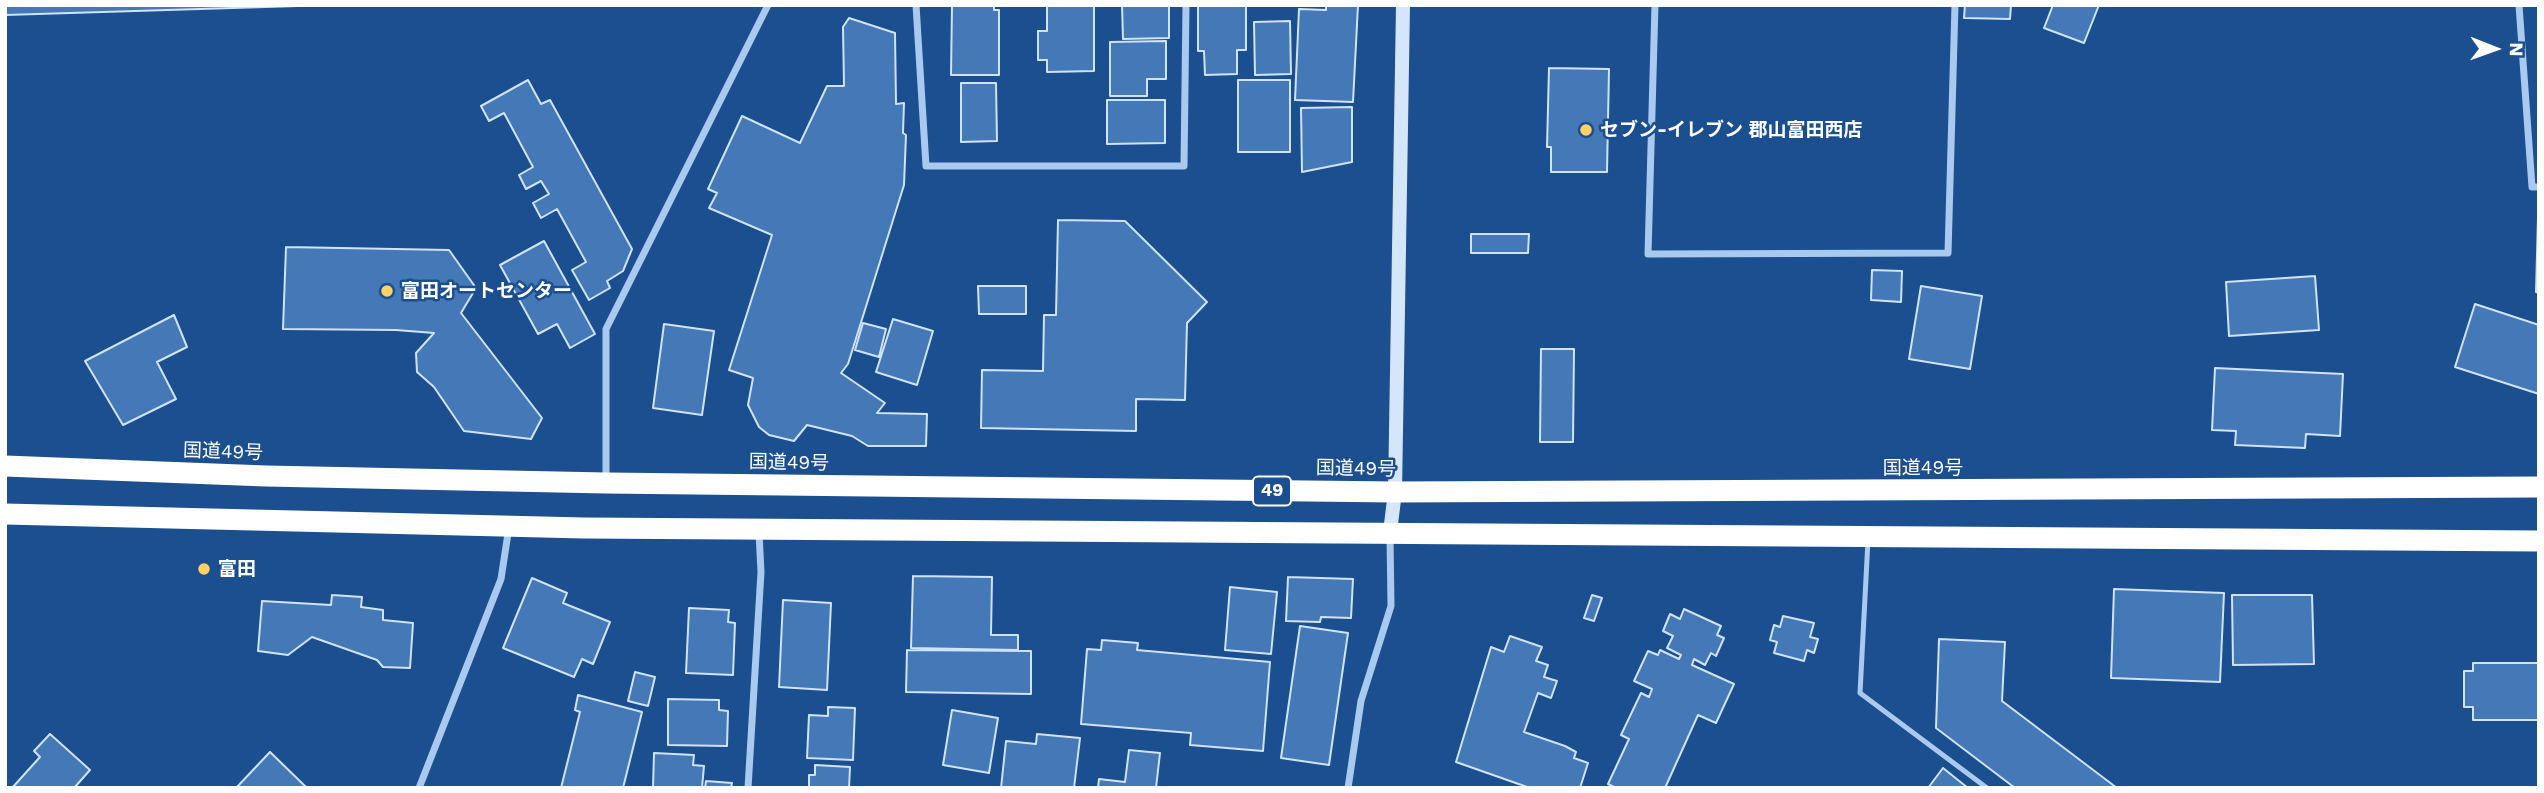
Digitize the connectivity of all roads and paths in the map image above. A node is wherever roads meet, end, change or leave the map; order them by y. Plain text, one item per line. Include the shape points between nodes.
1 (768, 5) edge
2 (916, 5) edge
3 (1186, 5) edge
4 (1403, 5) edge
5 (1655, 5) edge
6 (1955, 5) edge
7 (2519, 5) edge
8 (2539, 187) edge
9 (5, 466) edge
10 (606, 483) junction
11 (2539, 487) edge
12 (1395, 492) junction
13 (5, 514) edge
14 (509, 527) junction
15 (759, 529) junction
16 (1390, 532) junction
17 (1868, 537) junction
18 (2539, 541) edge
19 (419, 788) edge
20 (748, 788) edge
21 (1348, 788) edge
22 (1987, 788) edge

1 - 10 street via 606,329
2 - 3 street via 926,166 1184,166
4 - 12 street
5 - 6 street via 1648,254 1948,253
7 - 8 street via 2532,187
9 - 10 highway, 国道49号 / 49
10 - 12 highway, 国道49号 / 49
11 - 12 highway, 国道49号 / 49
12 - 16 street
13 - 14 highway, 49
14 - 15 highway, 49
14 - 19 street via 501,579
15 - 16 highway, 49
15 - 20 street via 761,572
16 - 17 highway, 49
16 - 21 street via 1391,606 1361,701
17 - 18 highway, 49
17 - 22 lane via 1860,693

